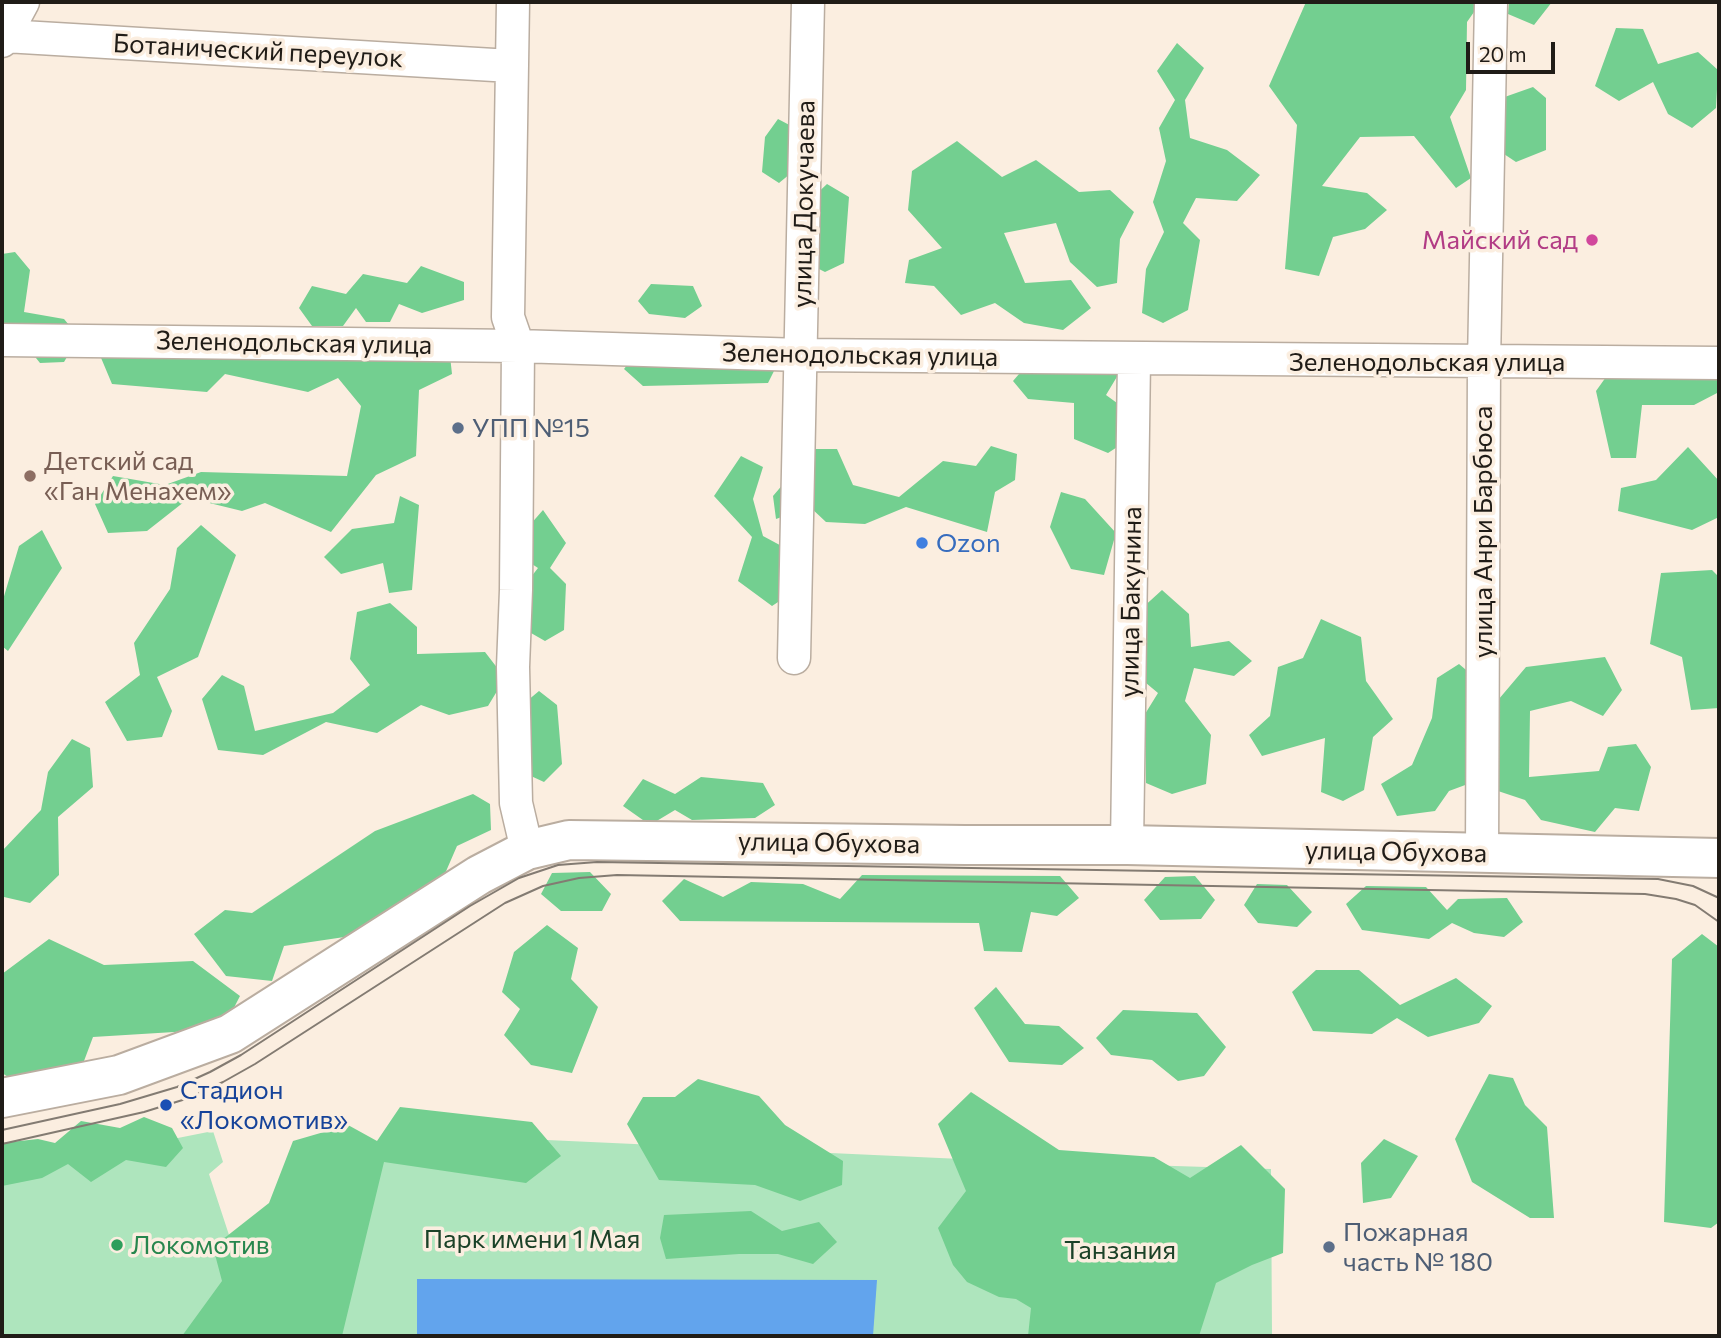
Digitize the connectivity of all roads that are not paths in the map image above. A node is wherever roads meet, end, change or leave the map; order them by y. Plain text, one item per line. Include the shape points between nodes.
1 (23, 2) edge
2 (513, 2) edge
3 (808, 2) edge
4 (1491, 2) edge
5 (3, 38) edge
6 (511, 66) junction
7 (2, 340) edge
8 (518, 346) junction
9 (801, 355) junction
10 (1134, 359) junction
11 (1484, 363) junction
12 (1719, 363) edge
13 (794, 658) dead end
14 (1127, 845) junction
15 (527, 850) junction
16 (1482, 853) junction
17 (1719, 858) edge
18 (2, 1098) edge

1 - 5 street
2 - 6 street
3 - 9 street, улица Докучаева
4 - 11 street, улица Анри Барбюса
5 - 6 street, Ботанический переулок
6 - 8 street via 508,317
7 - 8 street, Зеленодольская улица
8 - 9 street, Зеленодольская улица
8 - 15 street via 513,667 516,803
9 - 10 street, Зеленодольская улица
9 - 13 street, улица Докучаева
10 - 11 street, Зеленодольская улица
10 - 14 street, улица Бакунина
11 - 12 street, Зеленодольская улица
11 - 16 street, улица Анри Барбюса
14 - 15 street, улица Обухова via 569,840
14 - 16 street, улица Обухова
15 - 18 street, улица Обухова via 479,875 230,1034 119,1075
16 - 17 street, улица Обухова

